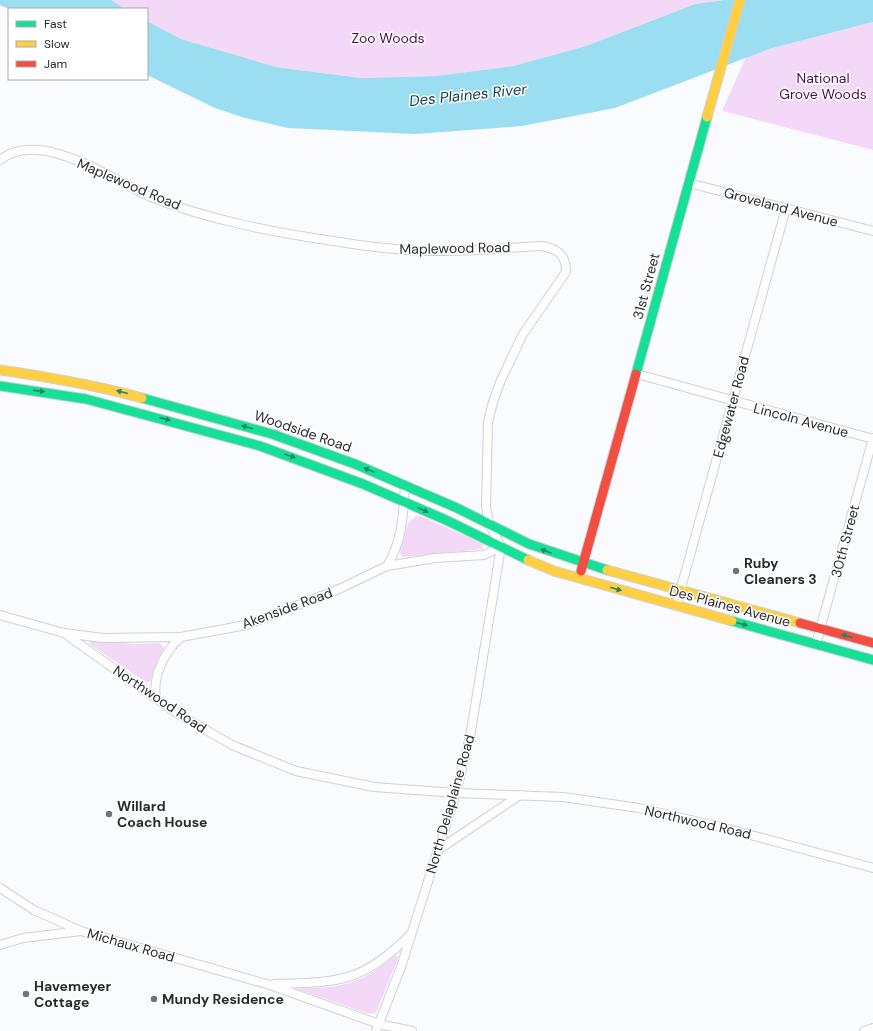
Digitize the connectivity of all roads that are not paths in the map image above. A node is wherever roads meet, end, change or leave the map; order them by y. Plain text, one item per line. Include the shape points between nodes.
1 (740, 0) edge
2 (0, 160) edge
3 (689, 183) junction
4 (786, 208) junction
5 (873, 231) edge
6 (0, 370) edge
7 (636, 374) junction
8 (0, 386) edge
9 (732, 402) junction
10 (873, 439) edge
11 (405, 485) junction
12 (404, 502) junction
13 (489, 523) junction
14 (500, 547) junction
15 (583, 563) junction
16 (387, 566) junction
17 (579, 579) junction
18 (681, 590) junction
19 (676, 606) junction
20 (0, 615) edge
21 (820, 628) junction
22 (64, 633) junction
23 (182, 637) junction
24 (873, 643) edge
25 (816, 644) junction
26 (873, 660) edge
27 (156, 698) junction
28 (456, 793) junction
29 (520, 795) junction
30 (438, 850) junction
31 (873, 868) edge
32 (0, 888) edge
33 (82, 931) junction
34 (412, 934) junction
35 (0, 945) edge
36 (270, 985) junction
37 (378, 1028) edge
38 (873, 1028) edge
39 (412, 1031) edge
40 (864, 1031) edge

1 - 3 street, 31st Street
2 - 13 street, Maplewood Road via 18,150 54,153 97,169 150,196 174,205 229,221 315,238 382,248 427,251 542,246 558,251 564,256 566,272 523,334 493,402 488,422 487,445 486,507
3 - 4 street, Groveland Avenue
3 - 7 street, 31st Street
4 - 5 street, Groveland Avenue
4 - 9 street, Edgewater Road
11 -> 6 street, Woodside Road via 327,453 245,426 110,389
7 - 9 street, Lincoln Avenue
7 - 15 street, 31st Street
8 -> 12 street, Woodside Road via 86,399 213,432 297,459
9 - 10 street, Lincoln Avenue
9 - 18 street, Edgewater Road
10 - 21 street, 30th Street
11 - 12 street
11 - 13 street, Woodside Road
12 -> 14 street, Woodside Road
12 - 16 street via 399,542
13 - 14 street, Maplewood Road
15 -> 13 street, Woodside Road via 529,544
14 - 16 street, Akenside Road via 484,555 435,558
14 - 17 street, Woodside Road
14 - 28 street, North Delaplaine Road via 470,737
15 - 17 street, 31st Street
15 - 18 street, Des Plaines Avenue
16 - 23 street, Akenside Road via 337,590 246,624
17 -> 19 street, Des Plaines Avenue
18 - 19 street, Edgewater Road
18 - 21 street, Des Plaines Avenue
19 -> 25 street, Des Plaines Avenue
20 - 22 street, Akenside Road
24 -> 21 street, Des Plaines Avenue
21 - 25 street, 30th Street
22 - 23 street, Akenside Road via 103,638
22 - 27 street, Northwood Road
23 - 27 street via 170,648 162,663 156,683
25 - 26 street, Des Plaines Avenue
27 - 28 street, Northwood Road via 232,746 296,771 374,787
28 - 29 street, Northwood Road
28 - 30 street, North Delaplaine Road
29 - 30 street
29 - 31 street, Northwood Road via 563,797 639,808
30 - 34 street, North Delaplaine Road
32 - 33 street, Michaux Road via 34,910
33 - 35 street via 24,938
33 - 36 street, Michaux Road
34 - 36 street, Michaux Road via 381,960 352,977 333,981
34 - 37 street, North Delaplaine Road
36 - 37 street, Michaux Road
37 - 39 street, Michaux Road
38 - 40 street

